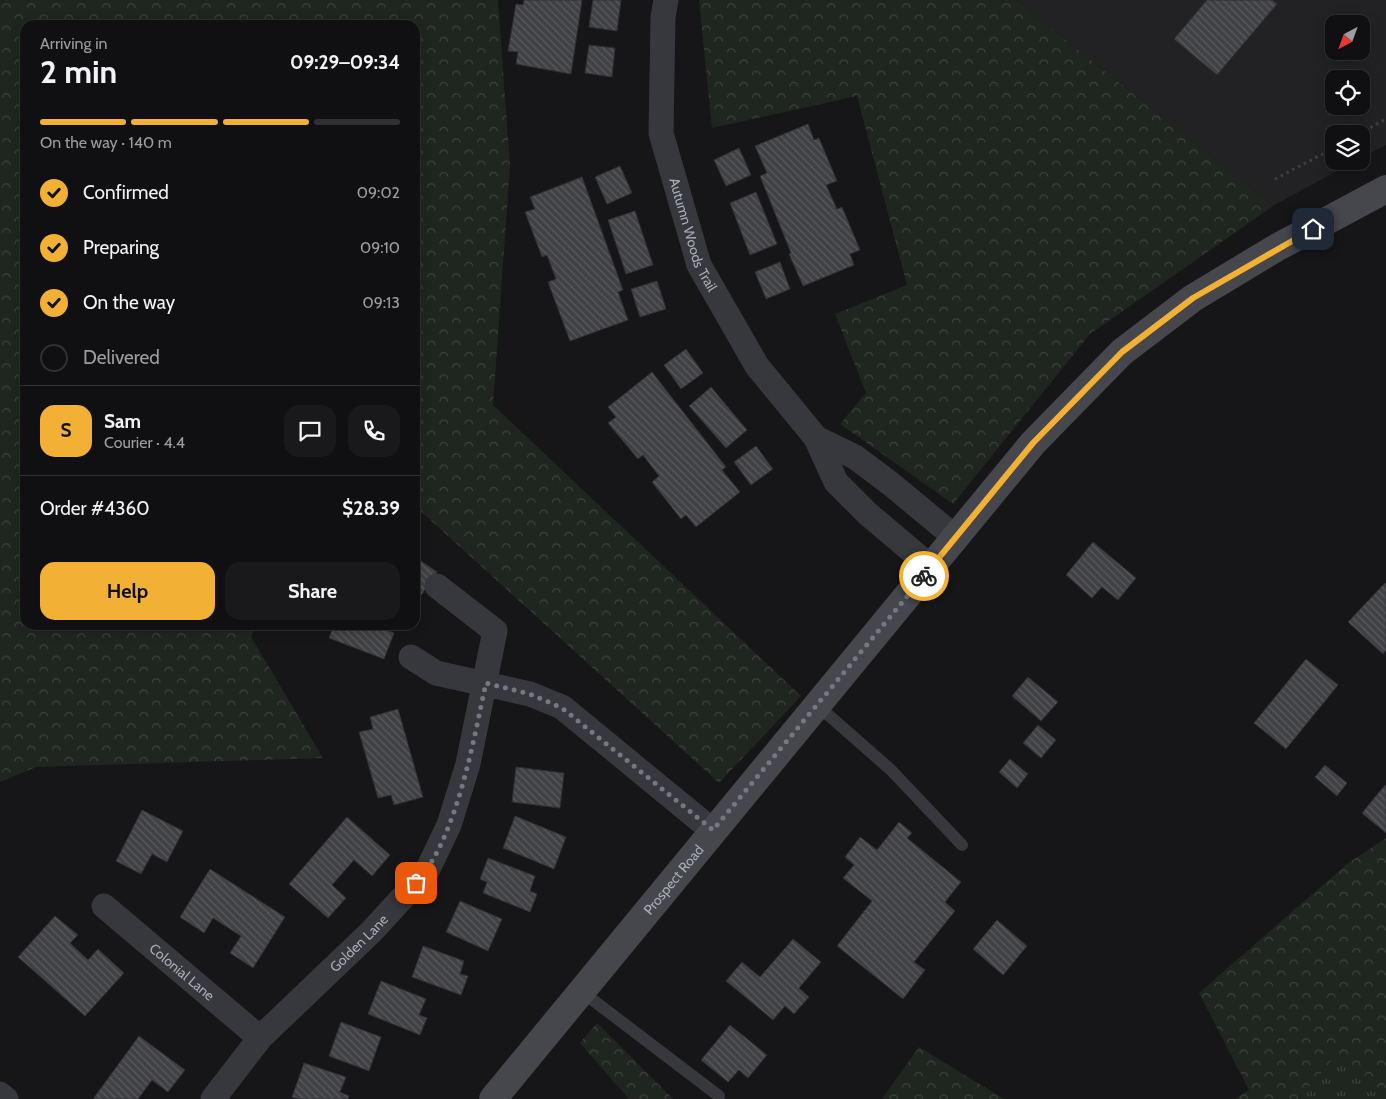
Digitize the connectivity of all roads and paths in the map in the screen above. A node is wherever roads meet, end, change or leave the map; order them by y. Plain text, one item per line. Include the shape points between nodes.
1 (666, 0) edge
2 (1386, 119) edge
3 (1370, 128) edge
4 (1325, 153) edge
5 (1275, 179) dead end
6 (1386, 189) edge
7 (816, 438) junction
8 (956, 538) junction
9 (932, 568) junction
10 (437, 586) dead end
11 (411, 657) dead end
12 (486, 683) junction
13 (817, 705) junction
14 (713, 830) junction
15 (962, 845) dead end
16 (104, 906) dead end
17 (582, 991) junction
18 (260, 1038) junction
19 (0, 1094) edge
20 (719, 1096) dead end
21 (6, 1099) edge
22 (213, 1099) edge
23 (493, 1099) edge

1 - 7 street, Autumn Woods Trail via 660,133 699,264 757,366
2 - 3 path
4 - 5 path
6 - 8 main road, Prospect Road via 1276,248 1193,298 1122,352 1033,443
7 - 8 street, Autumn Woods Trail via 855,457
7 - 9 street, Autumn Woods Trail via 836,482
8 - 9 main road, Prospect Road
9 - 13 main road, Prospect Road
10 - 12 street, Golden Lane via 495,631
11 - 12 street via 436,673
12 - 14 street via 530,694 562,708
12 - 18 street, Golden Lane via 465,773 448,825 427,870 372,931
13 - 14 main road, Prospect Road
13 - 15 lane via 891,770
14 - 17 main road, Prospect Road
16 - 18 street, Colonial Lane
17 - 20 lane
17 - 23 main road, Prospect Road
18 - 22 street, Golden Lane
19 - 21 street

